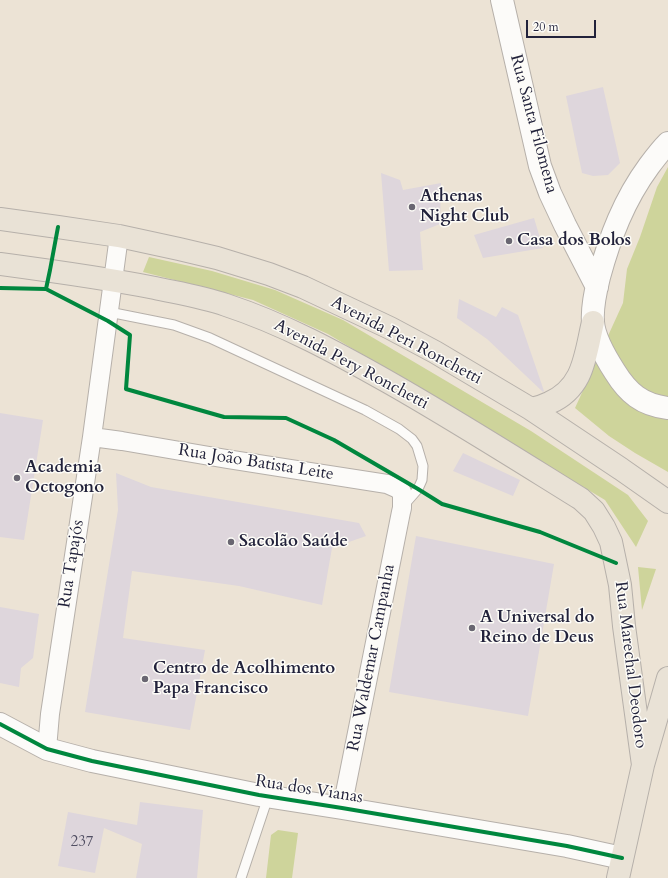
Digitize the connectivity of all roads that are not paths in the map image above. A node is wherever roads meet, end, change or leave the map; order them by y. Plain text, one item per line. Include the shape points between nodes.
1 (502, 0) edge
2 (668, 143) edge
3 (0, 219) edge
4 (119, 236) junction
5 (0, 264) edge
6 (113, 280) junction
7 (597, 287) junction
8 (109, 312) junction
9 (593, 322) junction
10 (668, 408) edge
11 (531, 409) junction
12 (92, 437) junction
13 (668, 502) edge
14 (402, 508) junction
15 (611, 542) joint
16 (668, 678) edge
17 (0, 724) edge
18 (46, 750) junction
19 (643, 765) junction
20 (268, 797) junction
21 (342, 808) junction
22 (620, 868) edge
23 (241, 878) edge

1 - 7 street, Rua Santa Filomena via 540,166 565,225
2 - 7 street via 640,178 622,210
3 - 4 main road
4 - 6 street, Rua Tapajós
4 - 11 main road, Avenida Peri Ronchetti via 217,258 303,287 435,352
5 - 6 main road, Avenida Pery Ronchetti
6 - 8 street, Rua Tapajós
6 - 15 main road, Avenida Pery Ronchetti via 225,305 299,334 346,358 582,499 594,511
7 - 9 street
8 - 12 street, Rua Tapajós
8 - 14 lane via 174,325 210,338 365,410 399,429 417,446 423,466 422,480 418,488
9 - 10 street via 599,343 625,386 639,399
9 - 11 main road via 576,381 556,399
11 - 13 main road, Avenida Peri Ronchetti
12 - 14 street, Rua João Batista Leite via 387,484 402,492
12 - 18 street, Rua Tapajós
14 - 21 street, Rua Waldemar Campanha
15 - 19 main road, Rua Marechal Deodoro via 620,585
16 - 19 main road, Rua Marechal Deodoro
17 - 18 street, Rua dos Vianas
18 - 20 street, Rua dos Vianas
19 - 22 main road, Rua Marechal Deodoro
20 - 21 street, Rua dos Vianas
20 - 23 lane
21 - 22 street, Rua dos Vianas via 566,846

